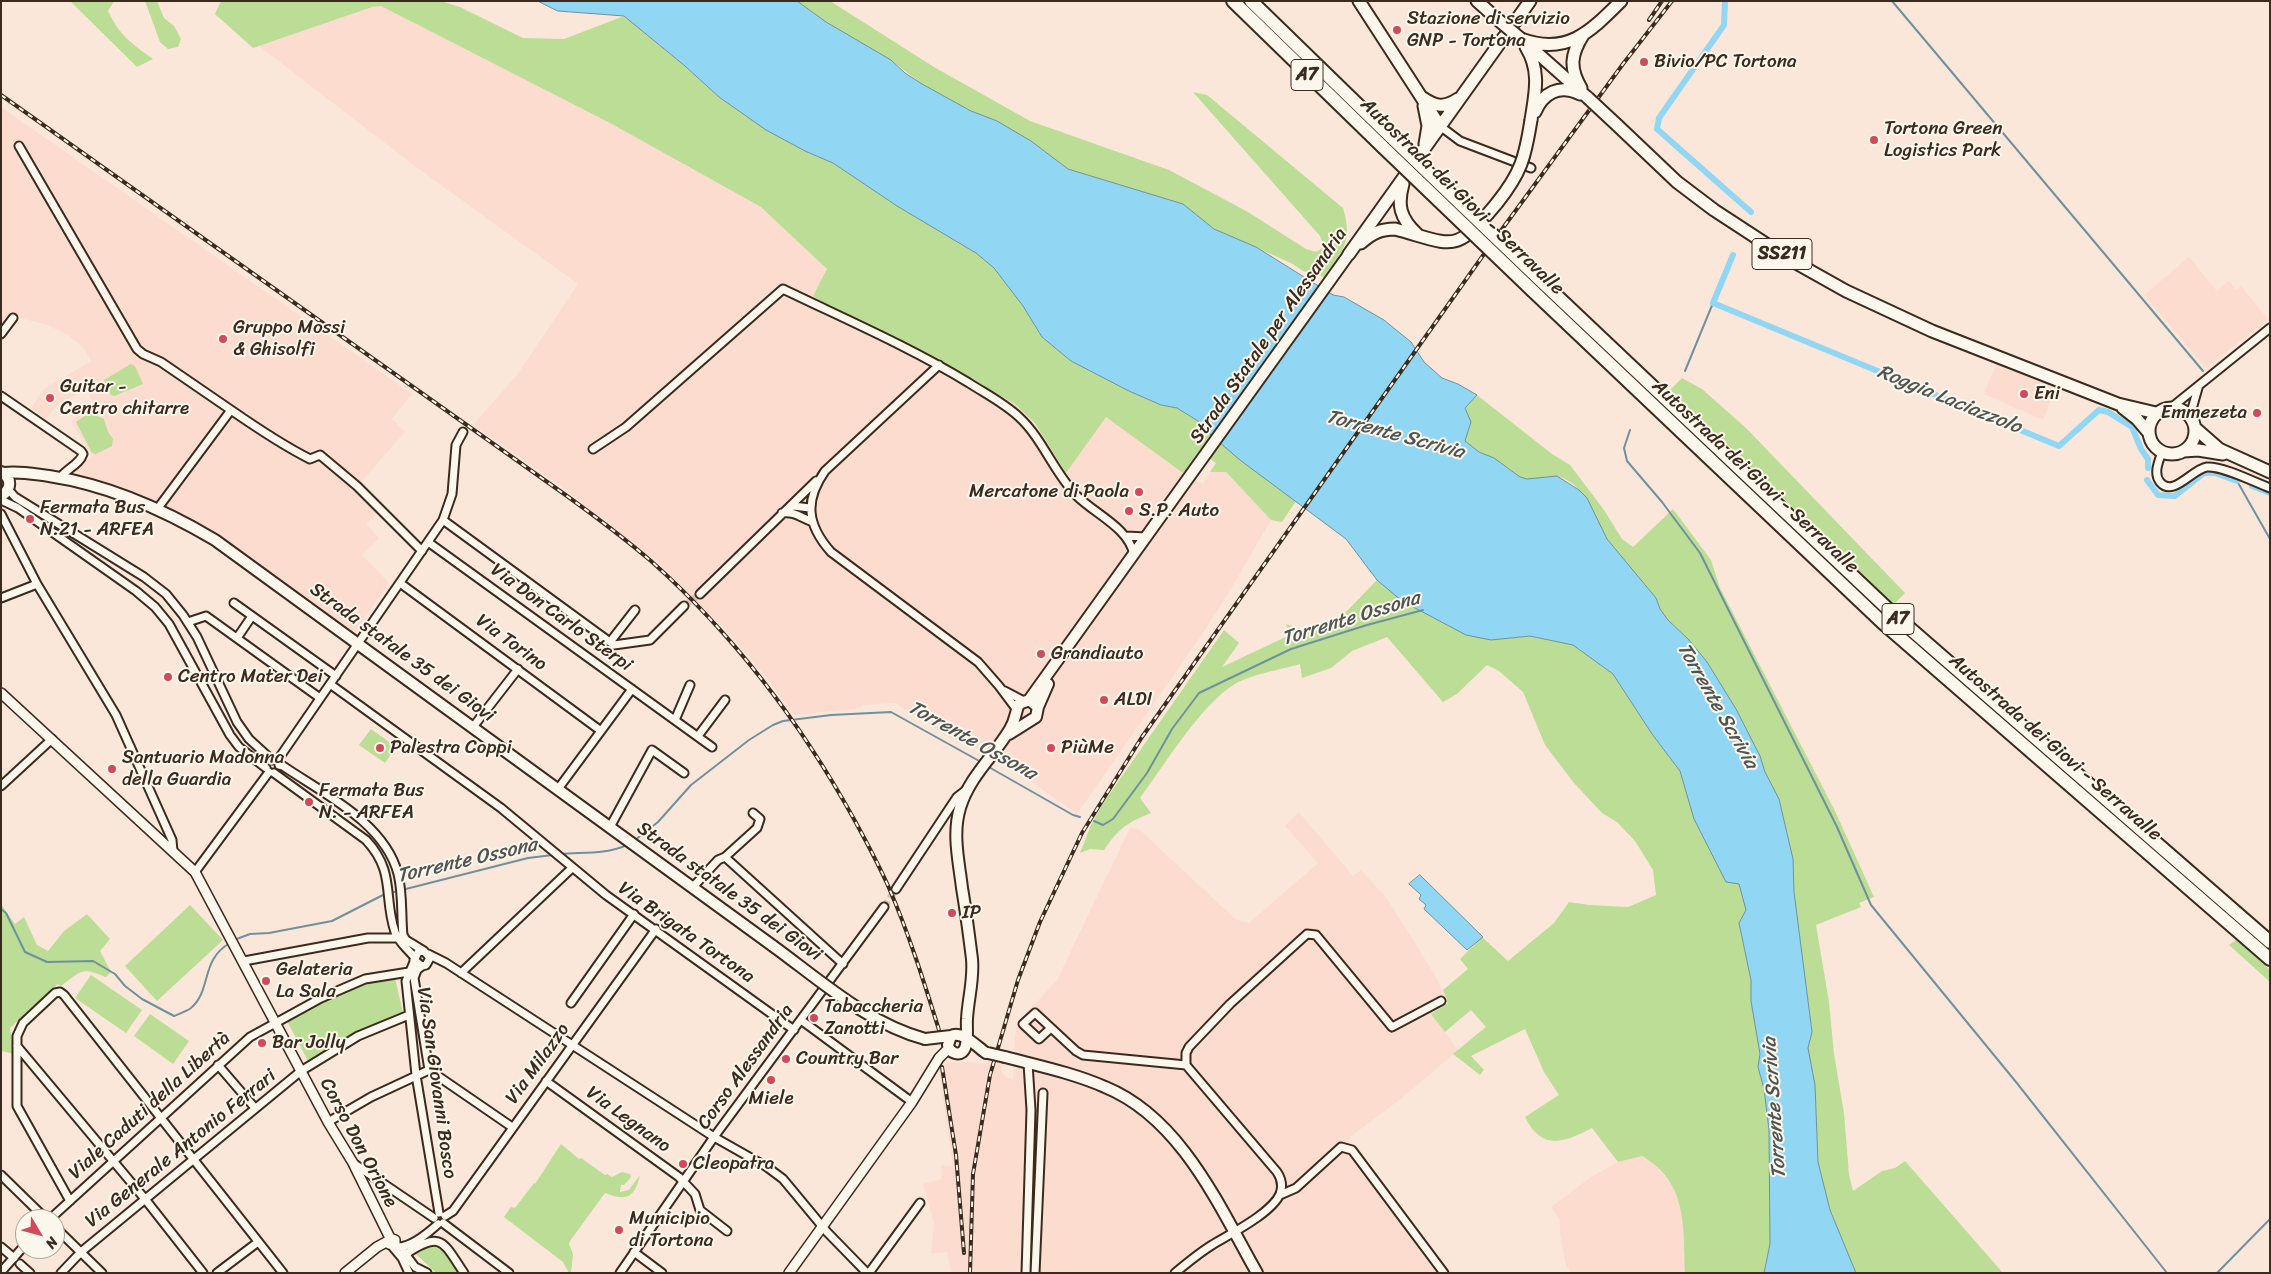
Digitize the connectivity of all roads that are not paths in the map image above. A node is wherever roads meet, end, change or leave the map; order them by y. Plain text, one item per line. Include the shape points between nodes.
1 (1233, 1) edge
2 (1251, 1) edge
3 (1359, 1) edge
4 (1365, 1) edge
5 (1477, 1) edge
6 (1621, 1) edge
7 (1526, 5) edge
8 (1372, 18) junction
9 (1515, 22) dead end
10 (1583, 35) junction
11 (1504, 37) dead end
12 (1521, 39) junction
13 (1463, 96) junction
14 (1421, 97) junction
15 (1588, 98) junction
16 (1531, 120) junction
17 (1440, 126) junction
18 (1388, 143) junction
19 (19, 146) dead end
20 (1424, 149) junction
21 (1532, 168) dead end
22 (1405, 176) junction
23 (1418, 235) junction
24 (1349, 254) junction
25 (13, 318) dead end
26 (2270, 328) edge
27 (1, 334) edge
28 (939, 365) junction
29 (2199, 386) junction
30 (1, 396) edge
31 (2118, 404) junction
32 (2172, 408) junction
33 (231, 410) junction
34 (2156, 413) junction
35 (2190, 416) junction
36 (2195, 428) junction
37 (463, 432) dead end
38 (2148, 432) junction
39 (593, 450) dead end
40 (2184, 451) junction
41 (2162, 452) junction
42 (2230, 455) junction
43 (3, 472) edge
44 (825, 472) junction
45 (2270, 472) edge
46 (35, 474) junction
47 (60, 478) junction
48 (2270, 488) edge
49 (3, 502) edge
50 (158, 508) junction
51 (810, 508) junction
52 (781, 513) junction
53 (443, 520) junction
54 (813, 522) junction
55 (1126, 536) junction
56 (1146, 537) junction
57 (428, 542) junction
58 (422, 551) junction
59 (1134, 555) junction
60 (400, 582) junction
61 (38, 584) junction
62 (700, 594) tunnel mouth
63 (1, 598) edge
64 (234, 603) dead end
65 (684, 606) tunnel mouth
66 (635, 610) dead end
67 (252, 616) junction
68 (188, 622) junction
69 (237, 638) junction
70 (359, 642) junction
71 (610, 642) junction
72 (1062, 656) junction
73 (518, 669) junction
74 (336, 676) junction
75 (330, 684) junction
76 (690, 685) dead end
77 (999, 686) junction
78 (632, 689) junction
79 (1, 693) edge
80 (320, 698) junction
81 (725, 700) dead end
82 (1027, 700) junction
83 (1038, 707) junction
84 (1017, 712) junction
85 (674, 720) junction
86 (1026, 721) junction
87 (473, 727) junction
88 (601, 730) junction
89 (698, 736) junction
90 (1005, 737) junction
91 (52, 739) junction
92 (712, 747) dead end
93 (276, 762) junction
94 (270, 771) junction
95 (684, 773) dead end
96 (310, 784) junction
97 (1, 786) edge
98 (968, 788) junction
99 (558, 789) junction
100 (303, 794) junction
101 (353, 813) junction
102 (754, 813) dead end
103 (345, 824) junction
104 (957, 824) junction
105 (939, 826) junction
106 (610, 827) junction
107 (173, 851) junction
108 (725, 857) junction
109 (572, 868) junction
110 (195, 872) junction
111 (692, 888) junction
112 (896, 889) tunnel mouth
113 (884, 906) tunnel mouth
114 (634, 914) junction
115 (656, 929) junction
116 (398, 938) junction
117 (2270, 942) edge
118 (426, 952) junction
119 (414, 958) junction
120 (2270, 959) edge
121 (244, 961) junction
122 (843, 964) junction
123 (422, 966) junction
124 (409, 972) junction
125 (461, 973) junction
126 (1441, 1001) dead end
127 (571, 1003) dead end
128 (967, 1014) junction
129 (409, 1015) junction
130 (800, 1020) junction
131 (275, 1022) junction
132 (1051, 1028) dead end
133 (794, 1030) junction
134 (953, 1035) junction
135 (924, 1039) junction
136 (966, 1039) junction
137 (572, 1045) junction
138 (17, 1046) junction
139 (954, 1050) junction
140 (987, 1053) junction
141 (1028, 1063) junction
142 (1186, 1064) junction
143 (218, 1065) junction
144 (430, 1070) junction
145 (301, 1071) junction
146 (416, 1075) junction
147 (546, 1081) junction
148 (1042, 1093) dead end
149 (912, 1102) junction
150 (255, 1108) junction
151 (162, 1118) junction
152 (328, 1122) junction
153 (512, 1127) junction
154 (714, 1137) junction
155 (194, 1158) junction
156 (114, 1161) junction
157 (353, 1163) junction
158 (2, 1177) edge
159 (684, 1180) junction
160 (1280, 1195) junction
161 (145, 1198) junction
162 (70, 1201) junction
163 (920, 1203) dead end
164 (37, 1209) edge
165 (60, 1209) edge
166 (440, 1219) junction
167 (823, 1227) junction
168 (727, 1231) dead end
169 (1234, 1232) junction
170 (65, 1237) edge
171 (258, 1242) junction
172 (393, 1243) junction
173 (1, 1248) edge
174 (81, 1252) junction
175 (634, 1252) junction
176 (406, 1254) junction
177 (14, 1258) joint
178 (20, 1264) dead end
179 (414, 1270) edge
180 (1, 1272) edge
181 (30, 1273) edge
182 (61, 1273) edge
183 (102, 1273) edge
184 (203, 1273) edge
185 (217, 1273) edge
186 (283, 1273) edge
187 (345, 1273) edge
188 (427, 1273) edge
189 (464, 1273) edge
190 (509, 1273) edge
191 (620, 1273) edge
192 (662, 1273) edge
193 (789, 1273) edge
194 (868, 1273) edge
195 (1026, 1273) edge
196 (1035, 1273) edge
197 (1175, 1273) edge
198 (1257, 1273) edge
199 (1444, 1273) edge

1 - 18 highway, Autostrada dei Giovi - Serravalle / A7
2 - 18 highway, Autostrada dei Giovi - Serravalle / A7
3 - 8 main road
4 - 8 main road
5 - 12 main road, SS211, bridge
6 - 10 main road
7 - 9 main road
8 - 14 main road
10 - 12 main road via 1550,46
10 - 15 main road via 1572,61 1574,76
11 - 13 main road, Strada Statale per Alessandria
12 - 15 main road, SS211
12 - 16 main road via 1536,70
13 - 14 main road via 1443,106
13 - 17 main road, Strada Statale per Alessandria
14 - 17 main road
14 - 20 main road via 1428,126
15 - 16 main road via 1568,89 1554,91 1543,98
15 - 31 main road, SS211, bridge via 1677,182 1789,259 1846,291 1932,331
16 - 23 main road, bridge via 1520,169 1511,186 1478,226 1457,242 1446,243
17 - 20 main road, Strada Statale per Alessandria
17 - 21 street via 1460,141
18 - 117 highway, Autostrada dei Giovi - Serravalle / A7, bridge via 1541,280 1899,620
18 - 120 highway, Autostrada dei Giovi - Serravalle / A7, bridge via 1533,291 1882,622
19 - 33 street via 137,349 162,362
20 - 22 main road, Strada Statale per Alessandria
22 - 23 main road via 1399,200 1401,214
22 - 24 main road, Strada Statale per Alessandria
23 - 24 main road via 1395,229 1380,231
24 - 56 main road, Strada Statale per Alessandria
25 - 27 street
26 - 29 street
28 - 39 street via 783,289 626,427
28 - 44 street
28 - 55 street via 1020,418 1078,498
29 - 32 street
29 - 35 street
30 - 47 street via 81,451 80,460
31 - 34 main road, SS211
31 - 38 main road, SS211
32 - 34 main road
32 - 35 main road via 2179,408
33 - 50 street
33 - 58 street via 293,451 310,459 320,455 357,486
34 - 38 main road
35 - 36 main road
36 - 40 main road via 2193,441
36 - 42 main road
37 - 53 street via 456,445 452,494
38 - 41 main road, SS211 via 2152,443
40 - 41 main road
40 - 42 main road
41 - 48 street via 2157,475 2160,483 2167,487 2208,467
42 - 45 main road
43 - 46 main road, Strada statale 35 dei Giovi
43 - 49 main road
44 - 51 street via 813,492
44 - 52 street
46 - 47 main road, Strada statale 35 dei Giovi
46 - 49 main road, Strada statale 35 dei Giovi via 21,477
47 - 50 main road, Strada statale 35 dei Giovi via 116,492
49 - 61 street
49 - 68 street via 15,497 144,577 166,594
49 - 94 street via 18,508 155,607 169,624 230,735
50 - 70 main road, Strada statale 35 dei Giovi via 215,540
51 - 52 street via 793,506
51 - 54 street
52 - 54 street via 797,513
52 - 62 street
53 - 57 street
53 - 71 street
54 - 77 street via 830,552 978,662
55 - 56 street
55 - 59 street
56 - 59 main road, Strada Statale per Alessandria
57 - 58 street
57 - 78 street, Via Don Carlo Sterpi
58 - 60 street
59 - 72 main road, Strada Statale per Alessandria
60 - 70 street
60 - 73 street, Via Torino
61 - 63 street
61 - 107 street via 116,715 169,833
64 - 67 street
65 - 71 street via 650,640 614,645
66 - 71 street
67 - 69 street
67 - 74 street
68 - 69 street via 206,616
68 - 93 street via 237,722 249,739
69 - 80 street
70 - 74 street
70 - 87 main road, Strada statale 35 dei Giovi
72 - 82 main road, Strada Statale per Alessandria
72 - 83 main road, Strada Statale per Alessandria
73 - 87 street
73 - 88 street, Via Torino
74 - 75 street
75 - 80 street
75 - 109 street, Via Brigata Tortona via 472,787
76 - 85 street
77 - 82 street
77 - 84 street
78 - 85 street, Via Don Carlo Sterpi
78 - 88 street
79 - 91 street, Corso Don Orione
80 - 93 street
81 - 89 street
82 - 83 main road
82 - 84 main road, Strada Statale per Alessandria via 1019,704
83 - 86 main road, Strada Statale per Alessandria via 1036,717
84 - 86 main road
84 - 90 main road, Strada Statale per Alessandria
85 - 89 street, Via Don Carlo Sterpi
86 - 90 main road, Strada Statale per Alessandria
87 - 99 main road, Strada statale 35 dei Giovi
88 - 99 street
89 - 92 street, Via Don Carlo Sterpi
90 - 98 main road, Strada Statale per Alessandria
91 - 97 street
91 - 107 street, Corso Don Orione
93 - 94 street via 278,770
93 - 94 street via 267,763
93 - 96 street
94 - 100 street
94 - 110 street
95 - 106 street via 652,750
96 - 100 street
96 - 101 street
98 - 104 main road, Strada Statale per Alessandria
98 - 105 street via 957,797
99 - 106 main road, Strada statale 35 dei Giovi
100 - 103 street
101 - 103 street
101 - 118 street via 384,842 400,880 404,935 406,940
102 - 108 street via 760,819 757,828
103 - 116 street via 377,852 388,884
104 - 105 street via 946,822
104 - 128 main road, Strada Statale per Alessandria via 957,852 972,961
105 - 112 street
106 - 111 main road, Strada statale 35 dei Giovi
107 - 110 street, Corso Don Orione
108 - 111 street via 718,860
108 - 122 street
109 - 114 street, Via Brigata Tortona
109 - 125 street
110 - 121 street, Corso Don Orione
111 - 135 main road, Strada statale 35 dei Giovi, bridge via 876,1020
113 - 122 street, Corso Alessandria
114 - 115 street, Via Brigata Tortona
114 - 127 street
115 - 133 street, Via Brigata Tortona
115 - 137 street, Via Milazzo
116 - 119 street
116 - 121 street via 368,938
118 - 119 street via 418,952
118 - 123 street, Via San Giovanni Bosco via 429,962
118 - 125 street
119 - 123 street
119 - 124 street, Via San Giovanni Bosco
121 - 131 street, Corso Don Orione
122 - 130 street, Corso Alessandria
123 - 144 street, Via San Giovanni Bosco via 414,978
124 - 129 street, Via San Giovanni Bosco via 406,981
124 - 131 street, Viale Caduti della Libertà via 365,979
125 - 137 street
126 - 142 street via 1392,1026 1316,935 1307,934 1230,1004 1189,1047
128 - 134 main road, Strada Statale per Alessandria
128 - 136 main road, Strada Statale per Alessandria
129 - 145 street, Via Generale Antonio Ferrari via 358,1036
129 - 146 street, Via San Giovanni Bosco
130 - 133 street, Corso Alessandria
130 - 149 street
131 - 143 street, Viale Caduti della Libertà via 250,1037
131 - 145 street, Corso Don Orione
132 - 142 street via 1076,1051 1090,1057
133 - 154 street, Corso Alessandria
134 - 135 main road, Strada statale 35 dei Giovi
134 - 136 main road via 962,1035
134 - 139 main road via 948,1042
135 - 139 main road, Strada statale 35 dei Giovi
136 - 139 main road via 967,1046
136 - 140 main road
137 - 147 street, Via Milazzo
137 - 154 street
138 - 151 street via 17,1036 23,1023 60,992
138 - 156 street
138 - 162 street via 17,1106
139 - 140 main road, Strada statale 35 dei Giovi
139 - 149 street via 934,1068
140 - 141 main road, bridge
141 - 169 main road via 1106,1087 1138,1106 1185,1152
141 - 195 street via 1031,1110
142 - 160 street via 1277,1172 1281,1182
143 - 150 street
143 - 151 street, Viale Caduti della Libertà
144 - 146 street
144 - 153 street
145 - 150 street, Via Generale Antonio Ferrari
145 - 152 street, Corso Don Orione
146 - 152 street
146 - 166 street, Via San Giovanni Bosco
147 - 153 street, Via Milazzo
147 - 159 street, Via Legnano
148 - 196 street
149 - 167 street
150 - 155 street, Via Generale Antonio Ferrari
151 - 155 street
151 - 156 street, Viale Caduti della Libertà
152 - 157 street, Corso Don Orione
153 - 166 street, Via Milazzo via 453,1210
154 - 159 street, Corso Alessandria
154 - 167 street via 783,1179
155 - 161 street, Via Generale Antonio Ferrari
155 - 171 street
156 - 161 street
156 - 162 street, Viale Caduti della Libertà
157 - 166 street
157 - 172 street, Corso Don Orione
158 - 164 street
159 - 168 street, Via Legnano via 695,1194 700,1210
159 - 175 street, Corso Alessandria
160 - 169 street via 1262,1213
160 - 199 street via 1296,1188 1341,1147 1352,1150
161 - 174 street, Via Generale Antonio Ferrari
161 - 184 street
162 - 165 street, Viale Caduti della Libertà
163 - 194 street
166 - 172 street, Via Milazzo via 406,1247
166 - 190 street
167 - 193 street
167 - 194 street
169 - 197 street
169 - 198 main road
170 - 174 street
171 - 185 street
171 - 186 street
172 - 176 street
172 - 179 street
172 - 187 street via 377,1247
173 - 177 street
174 - 182 street, Via Generale Antonio Ferrari
174 - 183 street
175 - 191 street, Corso Alessandria
175 - 192 street
176 - 179 street
176 - 189 street via 427,1242 437,1241 446,1246
177 - 180 street
178 - 181 street
179 - 188 street

